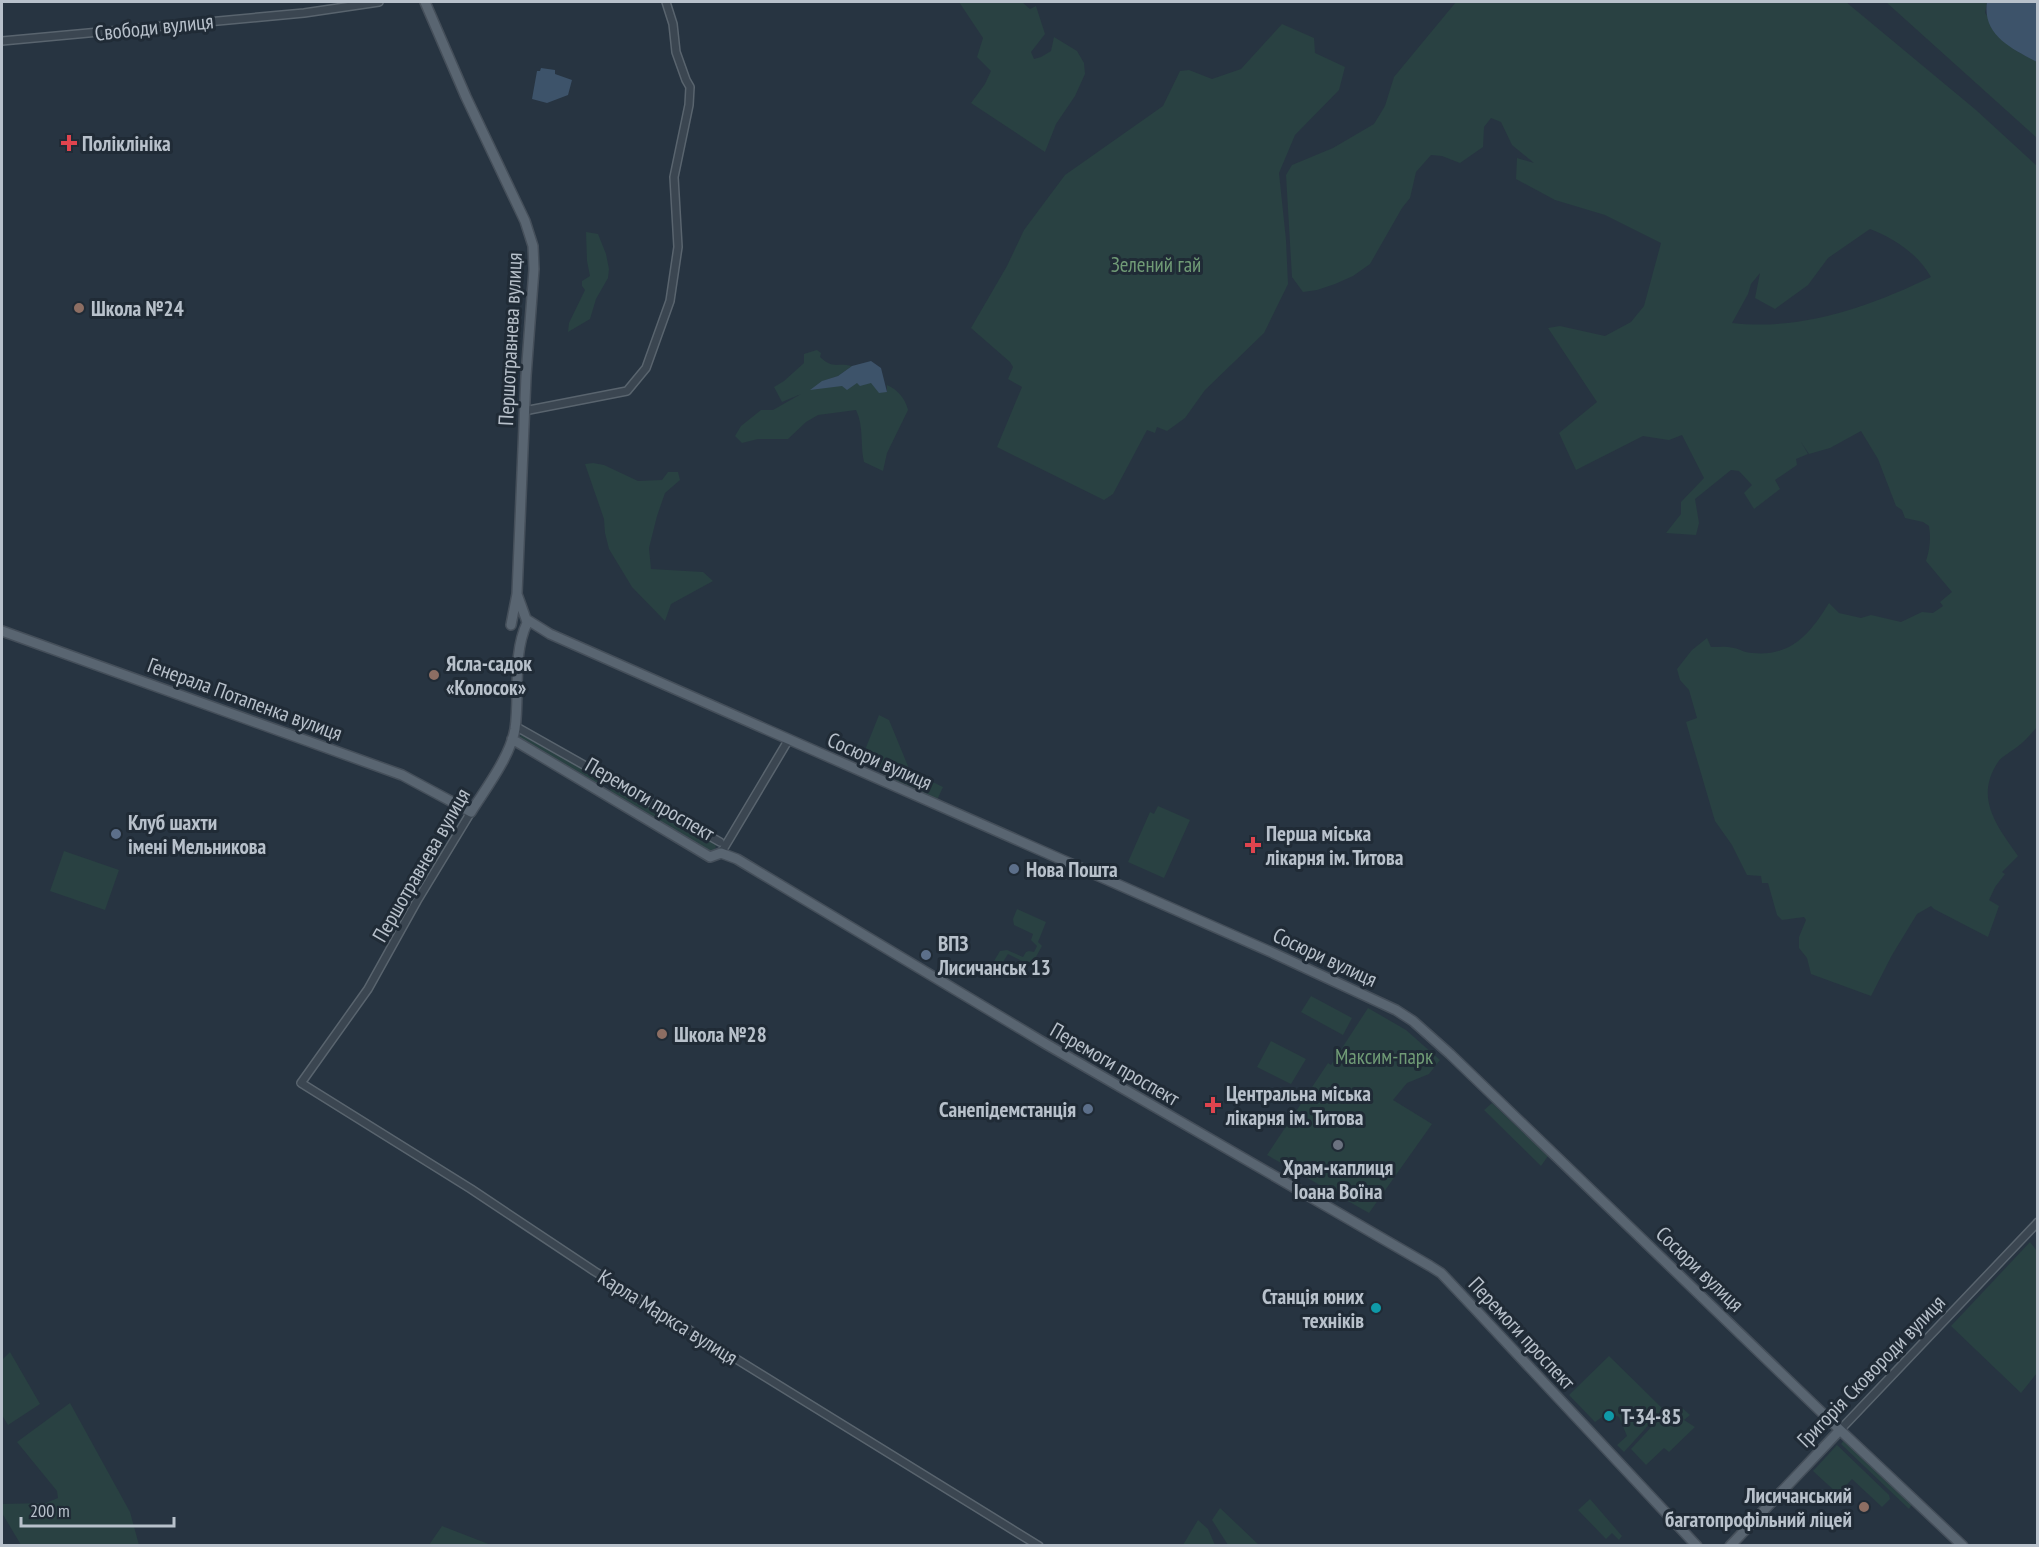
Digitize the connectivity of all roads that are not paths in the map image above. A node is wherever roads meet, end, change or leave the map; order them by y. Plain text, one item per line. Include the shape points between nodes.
1 (378, 2) edge
2 (425, 2) edge
3 (666, 2) edge
4 (2, 41) edge
5 (525, 411) junction
6 (520, 621) junction
7 (2, 631) edge
8 (515, 726) junction
9 (512, 739) junction
10 (789, 740) junction
11 (471, 812) junction
12 (731, 838) junction
13 (720, 842) junction
14 (721, 853) junction
15 (301, 1083) joint
16 (2037, 1222) edge
17 (1840, 1430) junction
18 (1039, 1545) edge
19 (1697, 1545) edge
20 (1731, 1545) edge
21 (1963, 1545) edge

1 - 4 street, Свободи вулиця via 304,13
2 - 5 main road, Першотравнева вулиця via 533,246
3 - 5 street via 676,52 690,87 674,177 678,247 670,301 646,368 627,391
5 - 6 main road, Першотравнева вулиця via 517,594
6 - 8 main road, Першотравнева вулиця
6 - 10 main road, Сосюри вулиця
7 - 11 main road, Генерала Потапенка вулиця via 402,776
8 - 9 main road, Першотравнева вулиця
8 - 13 street, Перемоги проспект
9 - 11 main road, Першотравнева вулиця
9 - 14 main road, Перемоги проспект via 710,857
10 - 12 street
10 - 17 main road, Сосюри вулиця via 1271,952 1413,1021
11 - 15 street, Першотравнева вулиця via 368,989
12 - 13 street
12 - 14 street
13 - 14 street
14 - 19 main road, Перемоги проспект via 1441,1273
15 - 18 street, Карла Маркса вулиця via 594,1271
16 - 17 street, Григорія Сковороди вулиця
17 - 20 main road, Григорія Сковороди вулиця
17 - 21 main road, Сосюри вулиця

